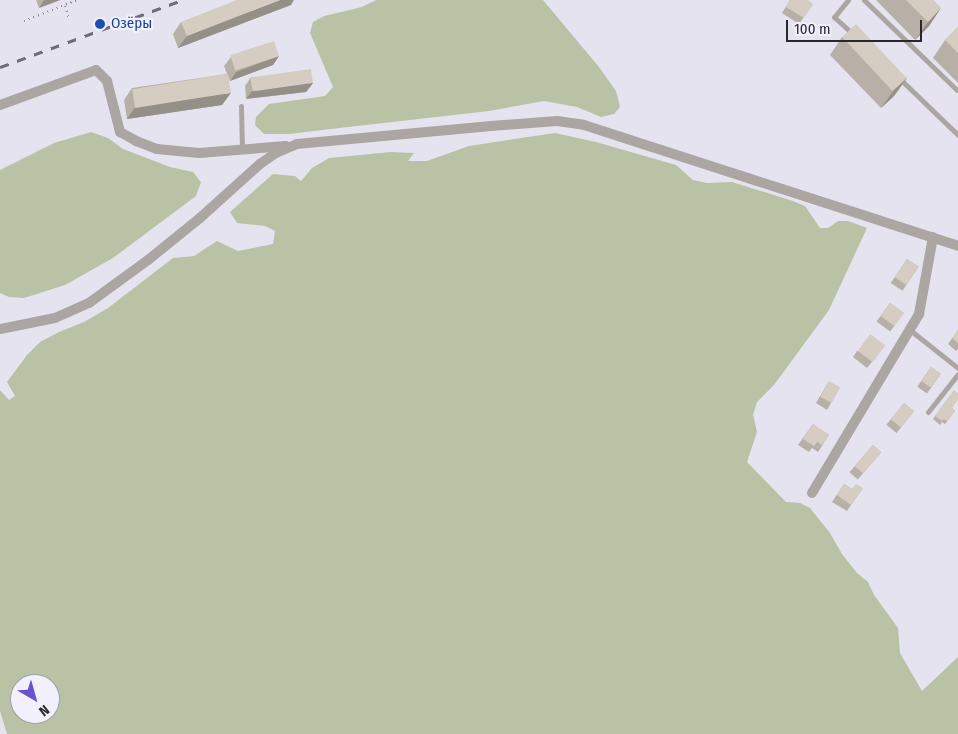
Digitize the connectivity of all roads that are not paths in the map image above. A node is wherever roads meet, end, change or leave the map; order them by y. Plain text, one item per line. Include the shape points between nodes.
1 (848, 0) edge
2 (864, 0) edge
3 (855, 37) edge
4 (896, 76) edge
5 (957, 90) edge
6 (0, 105) edge
7 (241, 106) dead end
8 (958, 135) edge
9 (297, 144) junction
10 (242, 150) junction
11 (933, 237) junction
12 (958, 246) edge
13 (0, 329) edge
14 (910, 330) junction
15 (958, 368) edge
16 (958, 374) edge
17 (928, 412) dead end
18 (812, 493) dead end

1 - 3 lane via 834,17
2 - 5 lane
4 - 8 lane
6 - 10 street via 96,70 115,96 120,132 136,141 157,149 198,153
7 - 10 lane
9 - 10 street
9 - 11 street via 572,122
9 - 13 street via 260,164 193,224 89,303 55,318
11 - 12 street
11 - 14 street via 919,314
14 - 15 lane
14 - 18 street
16 - 17 lane

